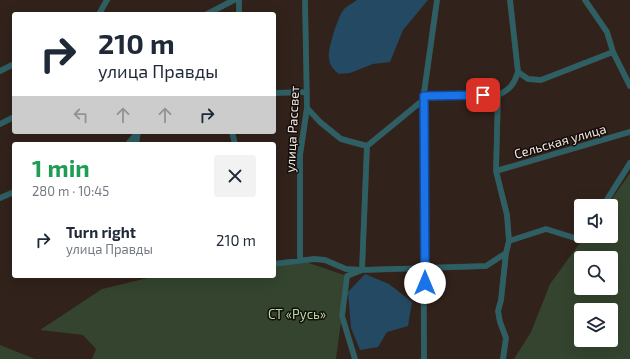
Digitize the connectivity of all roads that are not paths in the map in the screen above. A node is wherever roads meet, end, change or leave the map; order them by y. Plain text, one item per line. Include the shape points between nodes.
1 (107, 0) edge
2 (234, 0) edge
3 (239, 0) edge
4 (306, 0) edge
5 (437, 0) edge
6 (510, 0) edge
7 (585, 0) edge
8 (100, 12) edge
9 (211, 12) edge
10 (239, 12) edge
11 (613, 52) junction
12 (12, 65) edge
13 (0, 71) edge
14 (518, 72) junction
15 (630, 86) edge
16 (306, 92) junction
17 (276, 93) edge
18 (498, 95) junction
19 (424, 98) junction
20 (307, 108) junction
21 (12, 118) edge
22 (0, 124) edge
23 (630, 132) edge
24 (136, 134) edge
25 (130, 142) edge
26 (367, 146) junction
27 (630, 163) edge
28 (496, 171) junction
29 (12, 193) edge
30 (0, 198) edge
31 (607, 199) edge
32 (574, 239) edge
33 (509, 241) junction
34 (506, 254) junction
35 (300, 260) junction
36 (276, 264) edge
37 (425, 268) junction
38 (362, 270) junction
39 (355, 359) edge
40 (424, 359) edge
41 (503, 359) edge

1 - 8 street
2 - 9 street
3 - 10 street
4 - 16 street, улица Рассвет
5 - 19 street
6 - 14 street
7 - 11 street via 607,32
11 - 14 street via 541,80 528,79
11 - 15 street
12 - 13 street
14 - 18 street via 514,83 507,91
16 - 17 street
16 - 20 street, улица Рассвет
18 - 19 street
18 - 28 street
19 - 26 street
19 - 37 street
20 - 26 street via 341,139
20 - 35 street, улица Рассвет via 300,155
21 - 22 street
23 - 28 street, Сельская улица
24 - 25 street
26 - 38 street
27 - 31 street
28 - 33 street via 507,215
29 - 30 street
32 - 33 street via 546,229
33 - 34 street
34 - 37 street via 486,266
34 - 41 street via 498,311 506,338
35 - 36 street
35 - 38 street via 325,260 346,269
37 - 38 street
37 - 40 street
38 - 39 street via 347,276 342,316

